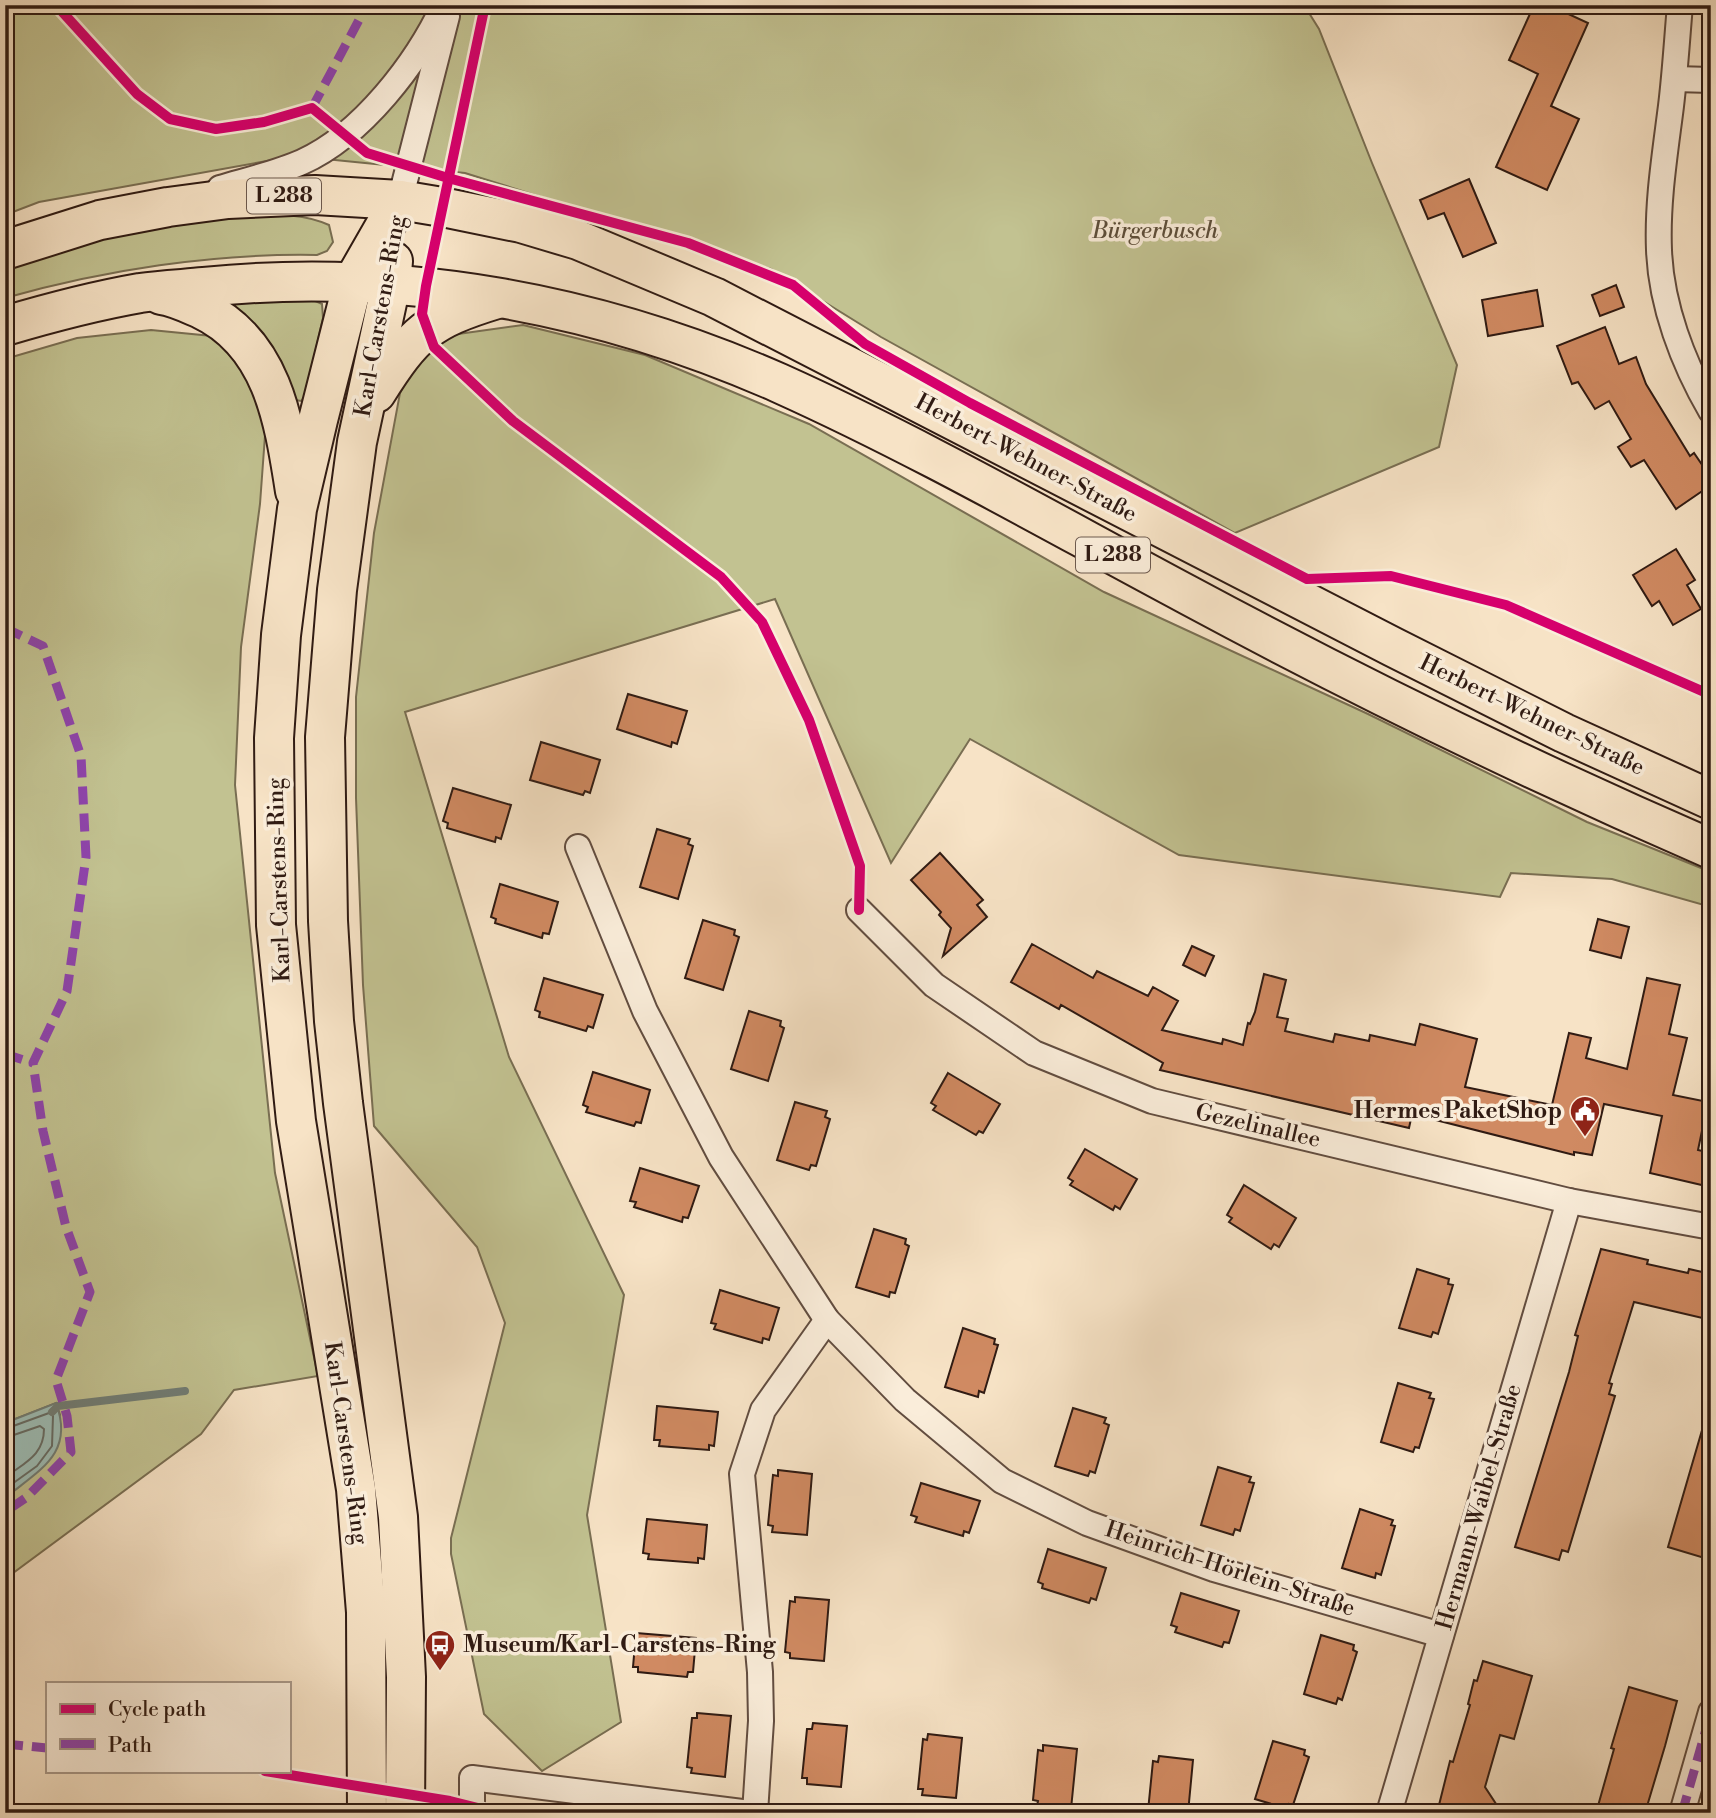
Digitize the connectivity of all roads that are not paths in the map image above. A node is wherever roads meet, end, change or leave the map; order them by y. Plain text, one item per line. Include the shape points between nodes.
1 (447, 5) edge
2 (1680, 5) edge
3 (1675, 79) junction
4 (1711, 80) edge
5 (400, 200) junction
6 (168, 207) junction
7 (5, 250) edge
8 (353, 282) junction
9 (391, 284) junction
10 (141, 293) junction
11 (503, 297) junction
12 (5, 326) edge
13 (1711, 411) edge
14 (363, 413) junction
15 (298, 509) junction
16 (1711, 800) edge
17 (578, 847) dead end
18 (1711, 849) edge
19 (859, 910) dead end
20 (1569, 1201) junction
21 (1711, 1227) edge
22 (827, 1320) junction
23 (1441, 1636) junction
24 (1711, 1712) edge
25 (612, 1805) edge
26 (366, 1813) edge
27 (405, 1813) edge
28 (472, 1813) edge
29 (750, 1813) edge
30 (755, 1813) edge
31 (1389, 1813) edge
32 (1682, 1813) edge

1 - 5 street
1 - 6 street via 380,100 327,147 302,162
2 - 3 street
3 - 4 street
3 - 13 street via 1659,204 1658,251 1677,337
5 - 6 main road, L 288 via 315,195
5 - 8 main road, Karl-Carstens-Ring
5 - 9 main road, Karl-Carstens-Ring
5 - 16 main road, Herbert-Wehner-Straße / L 288 via 521,223 578,240 715,297 1392,647
6 - 7 main road, L 288 via 100,220
8 - 9 main road, L 288
8 - 10 main road, L 288 via 248,283
8 - 15 main road, Karl-Carstens-Ring
9 - 11 main road, Herbert-Wehner-Straße / L 288
9 - 14 main road, Karl-Carstens-Ring
10 - 12 main road, L 288
10 - 15 main road via 174,297 215,316 244,340 267,374
11 - 14 main road via 427,328 408,345
11 - 18 main road, Herbert-Wehner-Straße / L 288 via 609,322 776,382 939,461 1372,689
14 - 27 main road, Karl-Carstens-Ring via 337,590 325,737 328,921 343,1103 398,1517 406,1677
15 - 26 main road, Karl-Carstens-Ring via 281,635 274,738 276,925 296,1121 356,1489 366,1612
17 - 22 street, Heinrich-Hörlein-Straße via 645,1011 721,1157
19 - 20 street, Gezelinallee via 933,985 1034,1053 1152,1101
20 - 21 street, Gezelinallee
20 - 23 street, Hermann-Waibel-Straße
22 - 23 street, Heinrich-Hörlein-Straße via 905,1400 1002,1481 1087,1523 1214,1569
22 - 30 street via 763,1410 742,1474 760,1672
23 - 31 street, Hermann-Waibel-Straße
24 - 32 street
25 - 28 street via 472,1778
25 - 29 street

